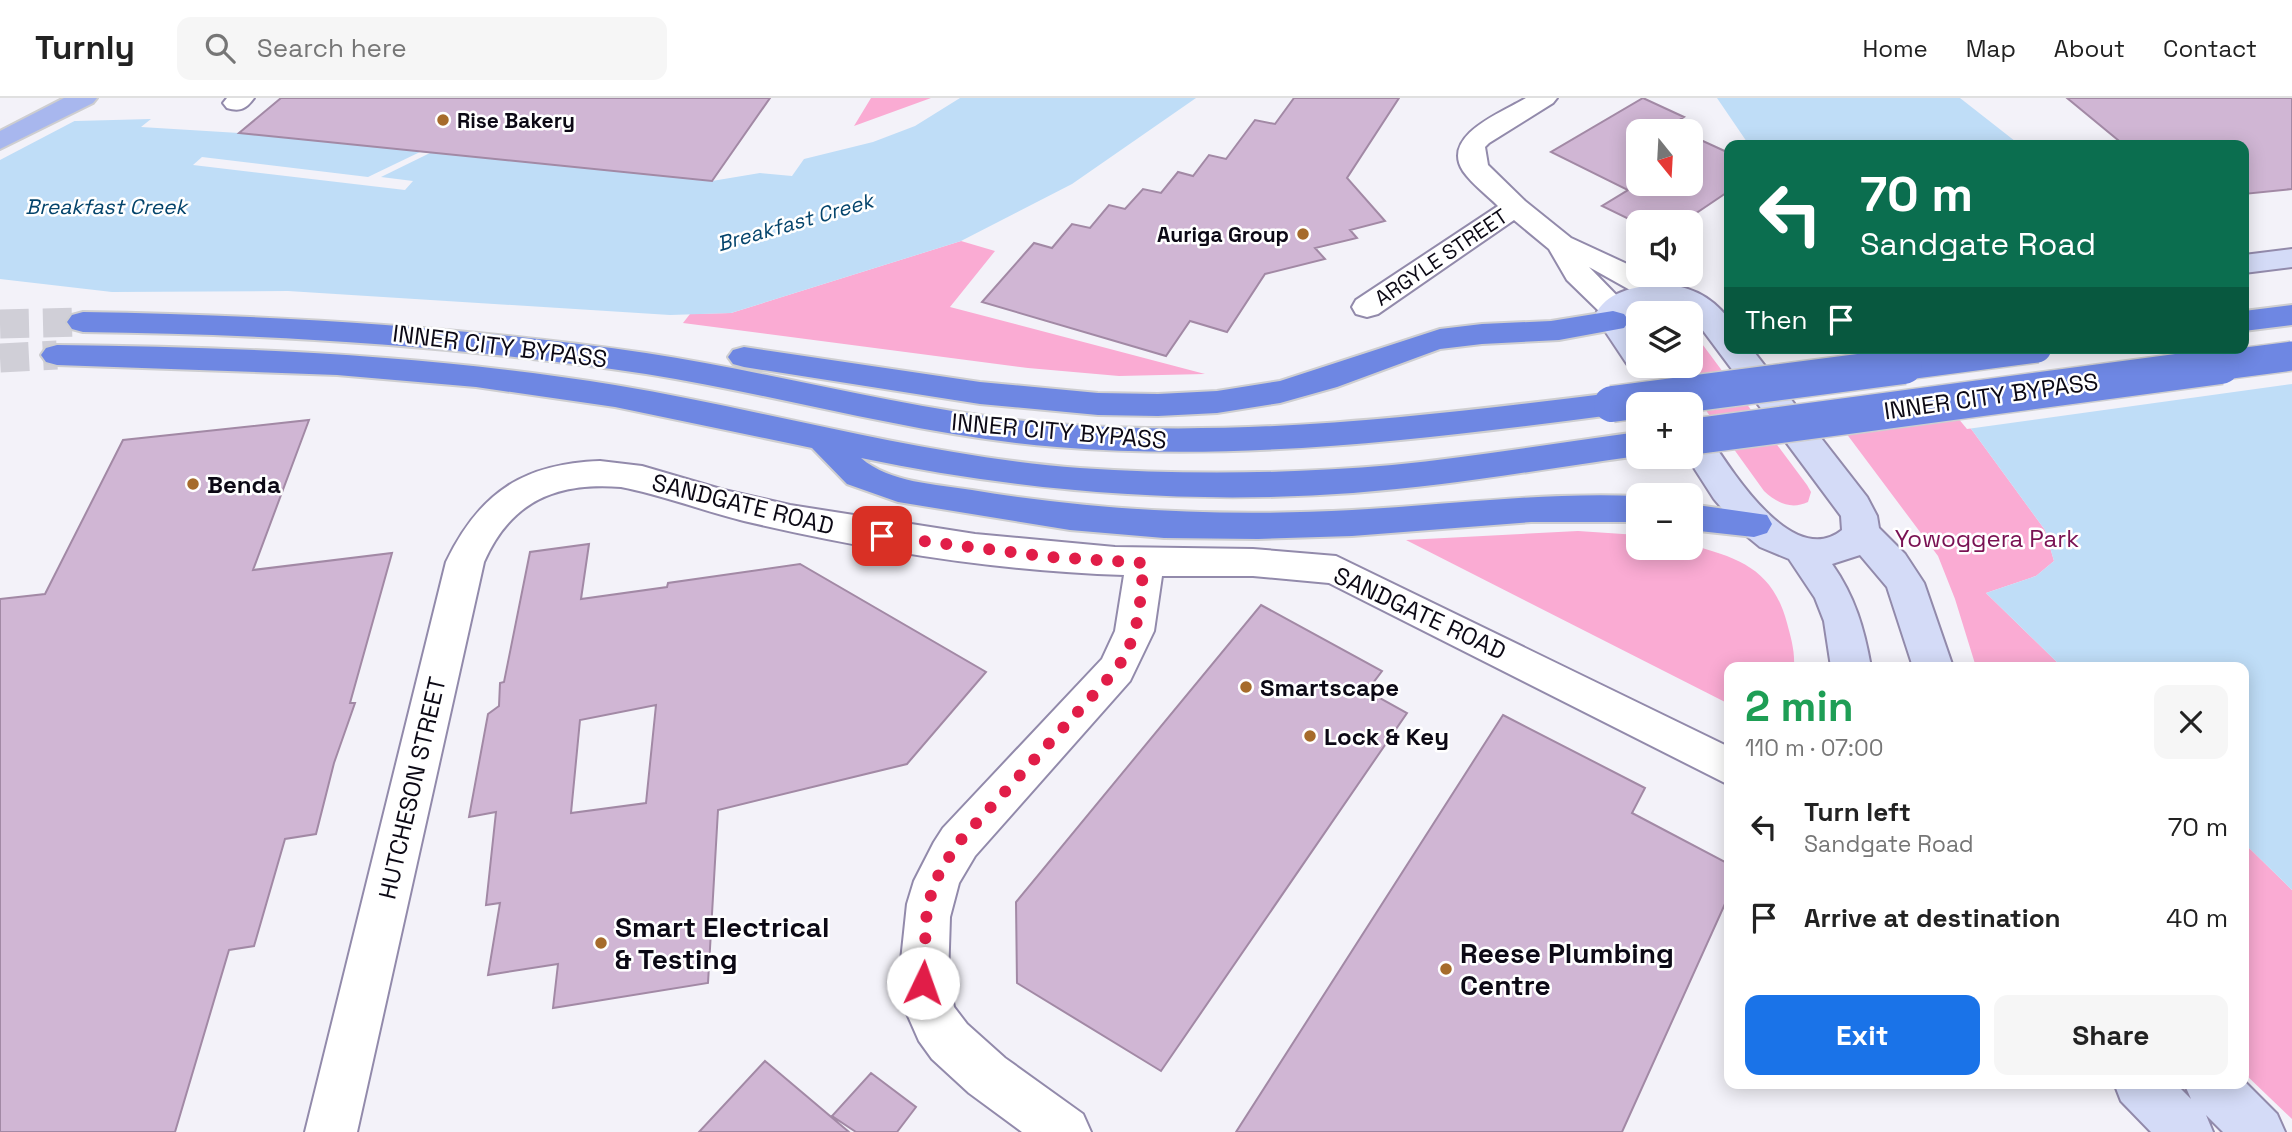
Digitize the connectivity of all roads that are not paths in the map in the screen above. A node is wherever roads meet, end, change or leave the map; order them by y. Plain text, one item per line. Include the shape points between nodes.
1 (45, 98) edge
2 (84, 98) edge
3 (1544, 98) edge
4 (0, 121) edge
5 (0, 141) edge
6 (1515, 207) junction
7 (1561, 244) junction
8 (2284, 260) edge
9 (2249, 264) edge
10 (1658, 293) junction
11 (1367, 307) dead end
12 (1716, 309) edge
13 (1614, 315) junction
14 (2292, 315) edge
15 (2249, 320) edge
16 (83, 322) tunnel mouth
17 (1626, 336) edge
18 (1746, 354) edge
19 (1991, 354) edge
20 (57, 355) tunnel mouth
21 (2292, 356) edge
22 (643, 363) junction
23 (1703, 433) edge
24 (825, 441) junction
25 (1626, 446) edge
26 (1703, 453) edge
27 (548, 480) joint
28 (1626, 509) edge
29 (1703, 518) edge
30 (1754, 524) junction
31 (1861, 533) junction
32 (1802, 550) junction
33 (1144, 563) junction
34 (1850, 662) edge
35 (1931, 662) edge
36 (1724, 764) edge
37 (2145, 1089) edge
38 (2215, 1089) edge
39 (331, 1132) edge
40 (1065, 1132) edge
41 (2187, 1132) edge
42 (2259, 1132) edge

1 - 4 main road
2 - 5 main road
3 - 6 street, ARGYLE STREET via 1472,146 1475,168
6 - 7 street, ARGYLE STREET
6 - 11 street, ARGYLE STREET
7 - 10 street, ARGYLE STREET
7 - 13 street, ARGYLE STREET via 1578,274
8 - 9 main road
10 - 12 main road
10 - 13 main road via 1626,300
13 - 17 main road
13 - 22 highway via 1549,331 1440,339 1281,392 1217,402 1016,397 741,357
14 - 15 highway
16 - 22 highway, INNER CITY BYPASS via 346,329
18 - 31 main road via 1854,506
19 - 22 highway, INNER CITY BYPASS, bridge via 1343,437 1242,441 1120,439 957,424
20 - 24 highway, INNER CITY BYPASS via 281,361 461,375 614,396
21 - 23 highway, INNER CITY BYPASS, bridge
24 - 25 highway, INNER CITY BYPASS via 921,460 1038,475 1226,486 1392,477
24 - 28 highway via 859,475 888,485 1064,517 1186,525 1309,525 1557,507
26 - 30 main road
27 - 33 street, SANDGATE ROAD via 610,472 732,505 882,536 1051,557
27 - 39 street, HUTCHESON STREET via 491,516 465,562
29 - 30 highway
30 - 32 main road via 1781,543
31 - 32 main road via 1842,549
31 - 35 main road via 1905,583
32 - 34 main road via 1832,593 1843,621
33 - 36 street, SANDGATE ROAD via 1280,563 1336,570
33 - 40 street via 1131,648 959,842 940,871 927,906 923,983 937,1028 953,1048
37 - 41 main road
38 - 42 main road

